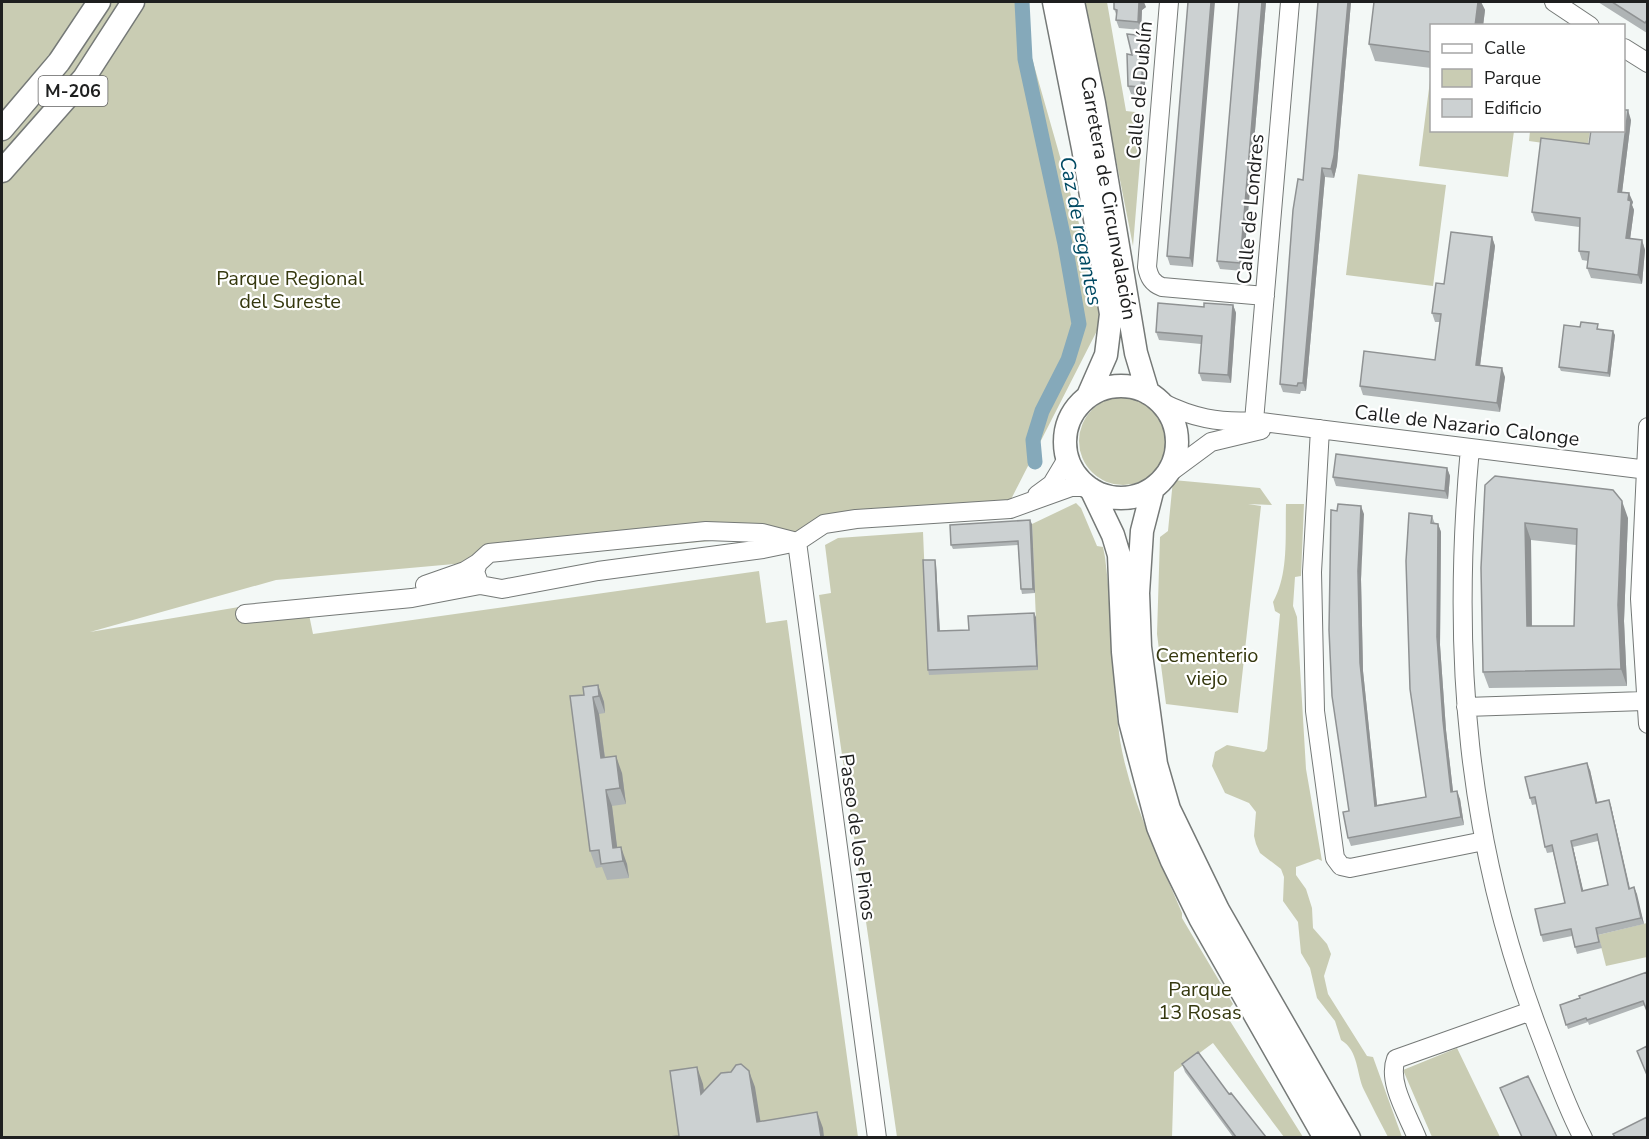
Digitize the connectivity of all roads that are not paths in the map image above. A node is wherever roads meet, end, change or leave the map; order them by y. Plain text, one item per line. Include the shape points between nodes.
1 (99, 2) edge
2 (133, 2) edge
3 (1054, 2) edge
4 (1073, 2) edge
5 (1169, 2) edge
6 (1290, 2) edge
7 (1554, 2) edge
8 (1587, 24) edge
9 (1625, 49) edge
10 (1647, 63) edge
11 (2, 129) edge
12 (2, 171) edge
13 (1265, 296) junction
14 (1088, 396) junction
15 (1155, 397) junction
16 (1254, 421) junction
17 (1281, 426) junction
18 (1647, 427) edge
19 (1320, 429) junction
20 (1470, 448) junction
21 (1068, 459) junction
22 (1646, 470) edge
23 (1159, 482) junction
24 (1089, 488) junction
25 (1023, 506) junction
26 (1645, 524) edge
27 (797, 542) junction
28 (478, 562) junction
29 (480, 585) junction
30 (395, 598) junction
31 (245, 614) dead end
32 (1644, 701) junction
33 (1466, 707) junction
34 (1647, 724) edge
35 (1484, 841) junction
36 (1531, 1011) junction
37 (877, 1137) edge
38 (1325, 1137) edge
39 (1349, 1137) edge
40 (1417, 1137) edge
41 (1583, 1137) edge

1 - 11 main road, M-206 via 59,62
2 - 12 main road, M-206 via 84,78
3 - 14 main road, Carretera de Circunvalación via 1111,314 1106,355
4 - 15 main road, Carretera de Circunvalación via 1136,353
5 - 13 street, Calle de Dublín via 1149,276 1162,287
6 - 13 street, Calle de Londres
7 - 8 street
9 - 10 street
13 - 16 street, Calle de Londres
14 - 15 main road via 1102,388 1118,386 1134,387
14 - 21 main road via 1067,424
15 - 16 street, Calle de Nazario Calonge via 1204,420
15 - 23 main road via 1168,411 1176,433 1175,456
16 - 17 street, Calle de Nazario Calonge
17 - 19 street, Calle de Nazario Calonge
17 - 23 street, Calle de Nazario Calonge via 1211,442
18 - 22 street
19 - 20 street, Calle de Nazario Calonge
19 - 35 street via 1312,572 1315,711 1335,858 1341,866 1350,868
20 - 22 street, Calle de Nazario Calonge
20 - 33 street via 1461,595
21 - 24 main road
21 - 25 street via 1052,484
22 - 26 street
23 - 24 main road via 1127,497 1113,497
23 - 39 main road via 1142,531 1138,593 1140,647 1156,764 1169,809 1218,910
24 - 25 street via 1071,487
24 - 38 main road via 1119,555 1130,721 1158,827 1200,918
25 - 27 street via 824,524
26 - 32 street via 1640,598
27 - 28 street via 762,533 674,533 489,553
27 - 29 street via 502,589
27 - 37 street, Paseo de los Pinos
28 - 29 street via 474,573
28 - 30 street via 459,574
29 - 30 street
30 - 31 street
32 - 33 street
32 - 34 street
33 - 35 street
35 - 36 street via 1506,932
36 - 40 street via 1396,1059 1392,1070
36 - 41 street

